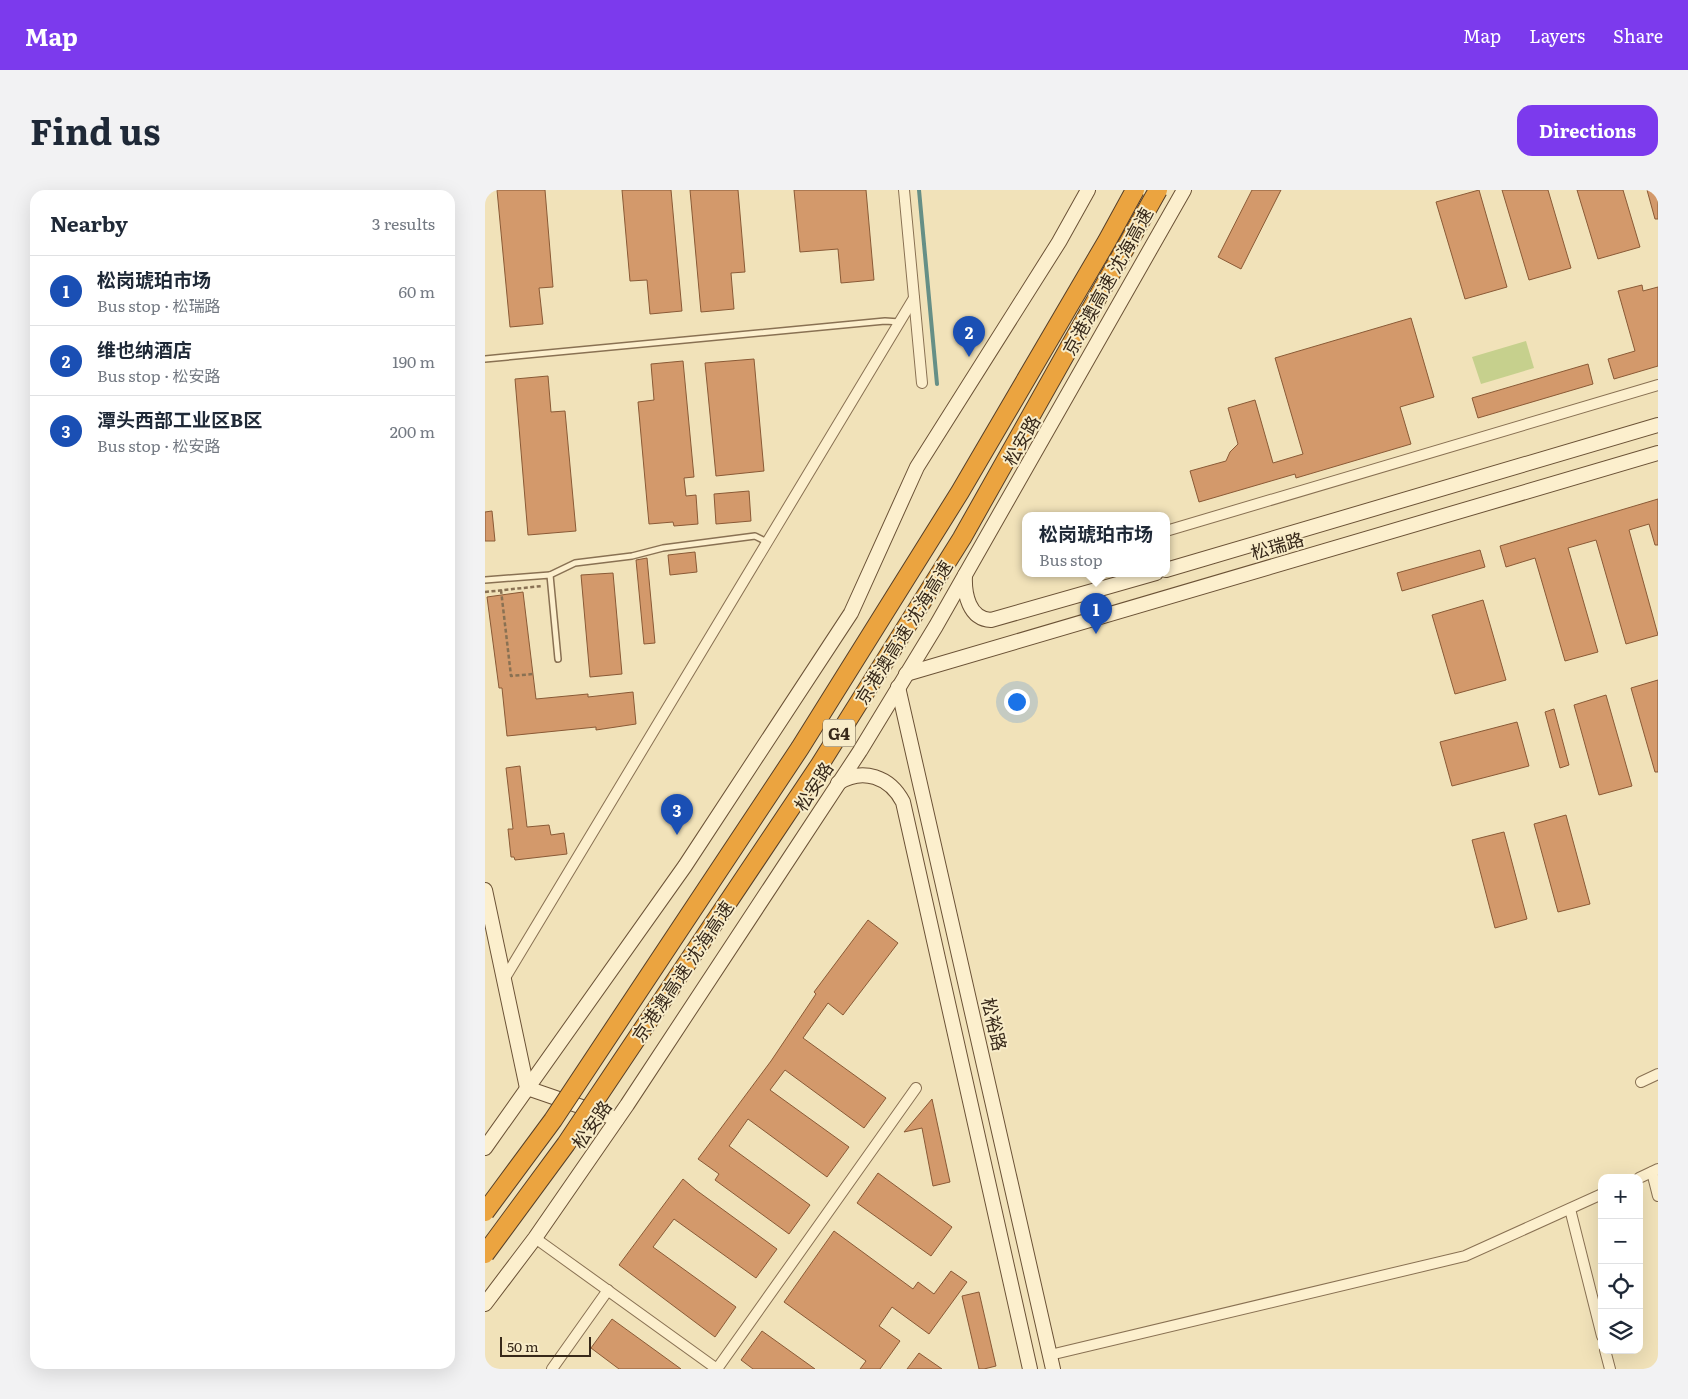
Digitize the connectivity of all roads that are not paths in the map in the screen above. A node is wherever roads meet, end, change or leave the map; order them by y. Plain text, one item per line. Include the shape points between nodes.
1 (904, 190) edge
2 (1088, 190) edge
3 (1135, 190) edge
4 (1158, 190) edge
5 (1184, 190) edge
6 (915, 298) junction
7 (900, 322) junction
8 (485, 359) edge
9 (923, 383) dead end
10 (1658, 384) edge
11 (1658, 425) edge
12 (1658, 453) edge
13 (1170, 530) edge
14 (767, 542) junction
15 (1170, 569) edge
16 (550, 575) junction
17 (965, 575) junction
18 (1142, 577) edge
19 (485, 580) edge
20 (558, 659) dead end
21 (906, 674) junction
22 (899, 687) junction
23 (838, 784) junction
24 (485, 890) edge
25 (505, 978) junction
26 (1658, 1074) edge
27 (1641, 1082) dead end
28 (527, 1088) junction
29 (916, 1088) dead end
30 (617, 1119) junction
31 (485, 1148) edge
32 (1655, 1170) edge
33 (1643, 1176) edge
34 (1598, 1196) edge
35 (1658, 1196) edge
36 (1570, 1209) junction
37 (485, 1212) edge
38 (535, 1238) junction
39 (485, 1254) edge
40 (608, 1290) junction
41 (485, 1304) edge
42 (1598, 1320) edge
43 (1606, 1354) edge
44 (1052, 1362) edge
45 (553, 1369) edge
46 (1030, 1369) edge
47 (1610, 1369) edge

1 - 6 street
2 - 28 street via 1059,242 917,467 851,613 685,866
3 - 37 highway, 京港澳高速 沈海高速 / G4, bridge via 960,492 800,748 553,1120
4 - 39 highway, 京港澳高速 沈海高速 / G4, bridge via 963,538 819,766 566,1144
5 - 17 street, 松安路
6 - 7 street
6 - 9 street
7 - 8 lane
7 - 14 street
10 - 13 street
11 - 15 street, 松瑞路
12 - 21 street, 松瑞路
14 - 16 lane via 755,536 663,548 632,556 575,563
14 - 25 street
16 - 19 lane
16 - 20 lane
17 - 18 street via 965,588 972,609 980,618 991,620
17 - 21 street, 松安路
21 - 22 street, 松安路
22 - 23 street, 松安路
22 - 44 street, 松裕路
23 - 30 street, 松安路
23 - 46 street via 854,776 881,778 893,787 903,802
24 - 25 street
25 - 28 street
26 - 27 street
28 - 30 street
28 - 31 street
29 - 40 street via 717,1369
30 - 38 street, 松安路
32 - 33 street
32 - 35 street
34 - 36 street
36 - 42 street
36 - 44 street via 1465,1256
38 - 40 street
38 - 41 street, 松安路
40 - 45 street
43 - 47 street

